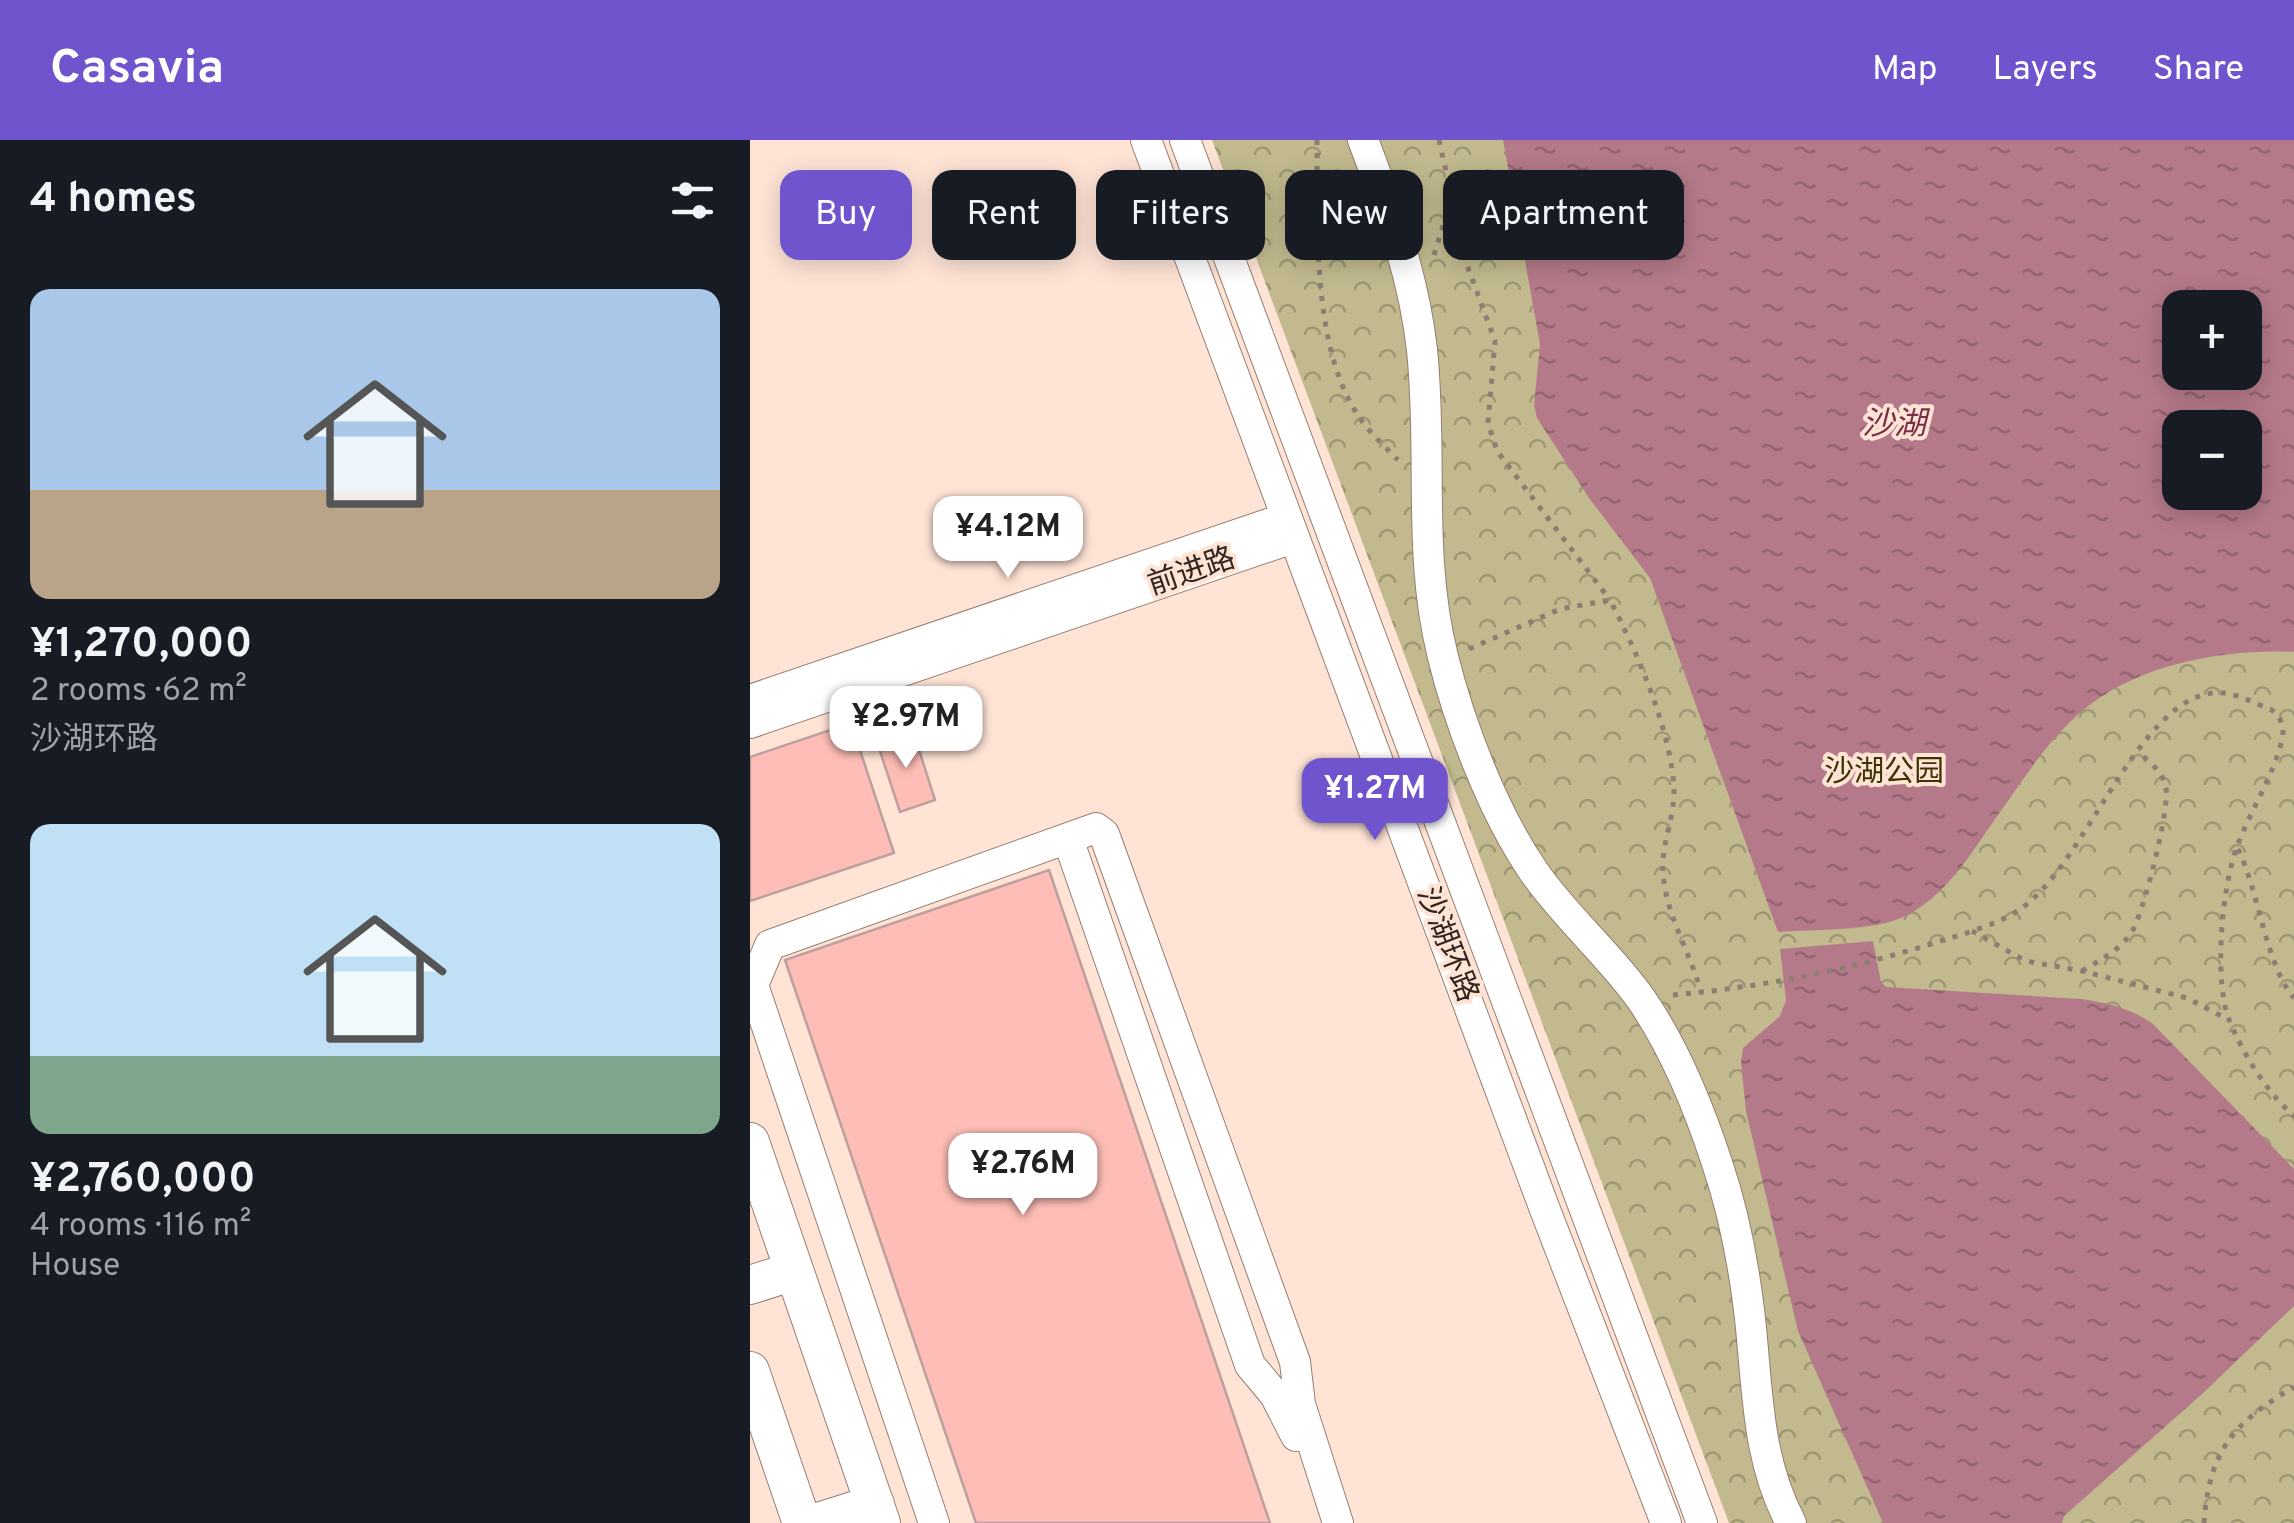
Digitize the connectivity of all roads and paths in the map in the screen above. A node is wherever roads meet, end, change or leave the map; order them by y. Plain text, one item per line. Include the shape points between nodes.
1 (1146, 140) edge
2 (1185, 140) edge
3 (1317, 140) edge
4 (1363, 140) edge
5 (1439, 140) edge
6 (1428, 483) junction
7 (1290, 528) junction
8 (1610, 600) junction
9 (1444, 662) junction
10 (750, 700) edge
11 (750, 722) edge
12 (2138, 752) junction
13 (1068, 838) junction
14 (2237, 847) junction
15 (1972, 931) junction
16 (2082, 971) junction
17 (1701, 992) junction
18 (1640, 997) junction
19 (2294, 998) edge
20 (2228, 1020) junction
21 (762, 1047) edge
22 (2294, 1116) edge
23 (750, 1142) edge
24 (794, 1270) junction
25 (750, 1285) edge
26 (750, 1371) edge
27 (2294, 1388) edge
28 (1319, 1468) junction
29 (923, 1489) junction
30 (878, 1514) edge
31 (802, 1523) edge
32 (815, 1523) edge
33 (934, 1523) edge
34 (1338, 1523) edge
35 (1666, 1523) edge
36 (1702, 1523) edge
37 (1791, 1523) edge
38 (2204, 1523) edge

1 - 7 street, 沙湖环路
2 - 36 street, 沙湖环路
3 - 6 path via 1323,304 1339,372 1375,437
4 - 6 street via 1414,306
5 - 8 path via 1468,265 1495,340 1490,435
6 - 9 street via 1429,584
7 - 10 street, 前进路
7 - 11 street, 前进路
7 - 35 street, 沙湖环路
8 - 9 path via 1533,619
8 - 17 path via 1631,642 1672,769 1663,881
9 - 18 street via 1486,776 1532,870
12 - 14 path via 2170,712 2206,694 2227,694 2278,714 2280,747
12 - 15 path via 2034,898
12 - 16 path via 2157,768 2166,789 2147,888 2127,939
13 - 21 street via 770,944 753,985
13 - 28 street via 1250,1365
13 - 28 street via 1096,828 1104,834 1295,1362
14 - 19 path via 2278,972
14 - 20 path via 2224,901
15 - 16 path via 2026,961
15 - 17 path via 1882,960
16 - 20 path via 2187,998
17 - 18 path
18 - 37 street via 1717,1162 1749,1310 1758,1422
20 - 22 path
21 - 29 street
23 - 24 main road
24 - 25 main road
24 - 30 main road
26 - 31 main road
27 - 38 path via 2254,1412 2216,1458
28 - 34 street
29 - 30 street
29 - 33 street
30 - 32 main road

